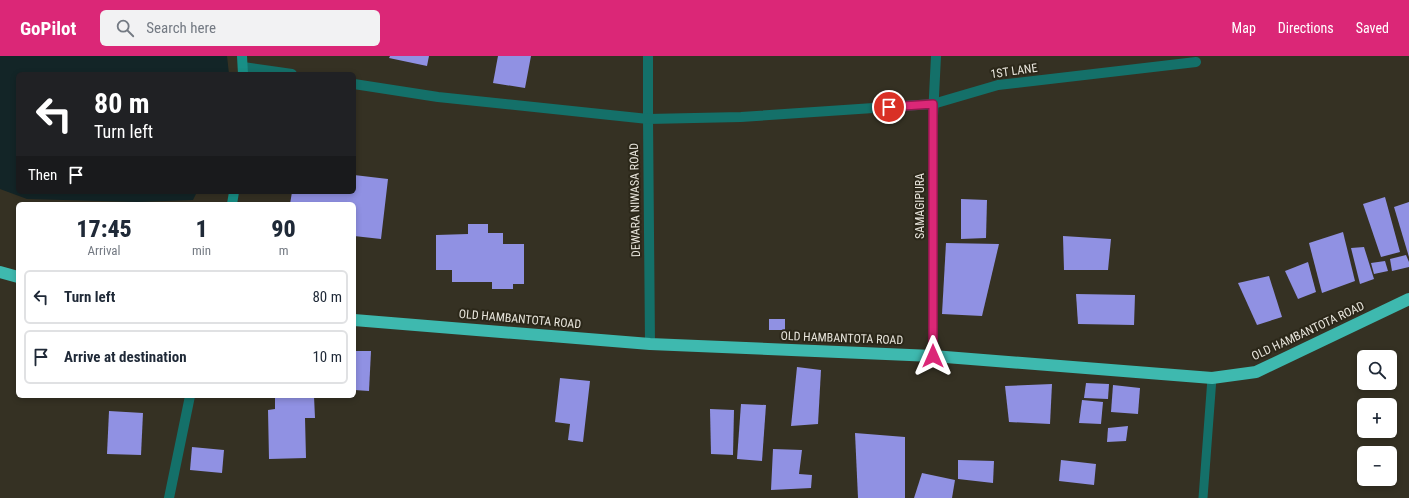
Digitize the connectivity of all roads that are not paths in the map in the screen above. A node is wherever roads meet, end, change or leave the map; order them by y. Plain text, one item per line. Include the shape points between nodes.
1 (242, 56) edge
2 (648, 56) edge
3 (936, 56) edge
4 (1196, 62) dead end
5 (243, 70) edge
6 (268, 72) edge
7 (356, 84) edge
8 (933, 104) junction
9 (648, 119) junction
10 (0, 272) edge
11 (16, 276) edge
12 (1409, 299) edge
13 (356, 320) edge
14 (650, 344) junction
15 (933, 356) junction
16 (1212, 378) junction
17 (190, 398) edge
18 (169, 498) edge
19 (1203, 498) edge

1 - 5 street
2 - 9 street, DEWARA NIWASA ROAD
3 - 8 street, SAMAGIPURA
4 - 8 street, 1ST LANE via 998,85
5 - 6 street
7 - 9 street, 1ST LANE via 438,97
8 - 9 street, 1ST LANE via 741,117
8 - 15 street, SAMAGIPURA
9 - 14 street, DEWARA NIWASA ROAD
10 - 11 highway
12 - 16 highway, OLD HAMBANTOTA ROAD via 1256,372
13 - 14 highway, OLD HAMBANTOTA ROAD
14 - 15 highway, OLD HAMBANTOTA ROAD
15 - 16 highway, OLD HAMBANTOTA ROAD
16 - 19 lane
17 - 18 street

